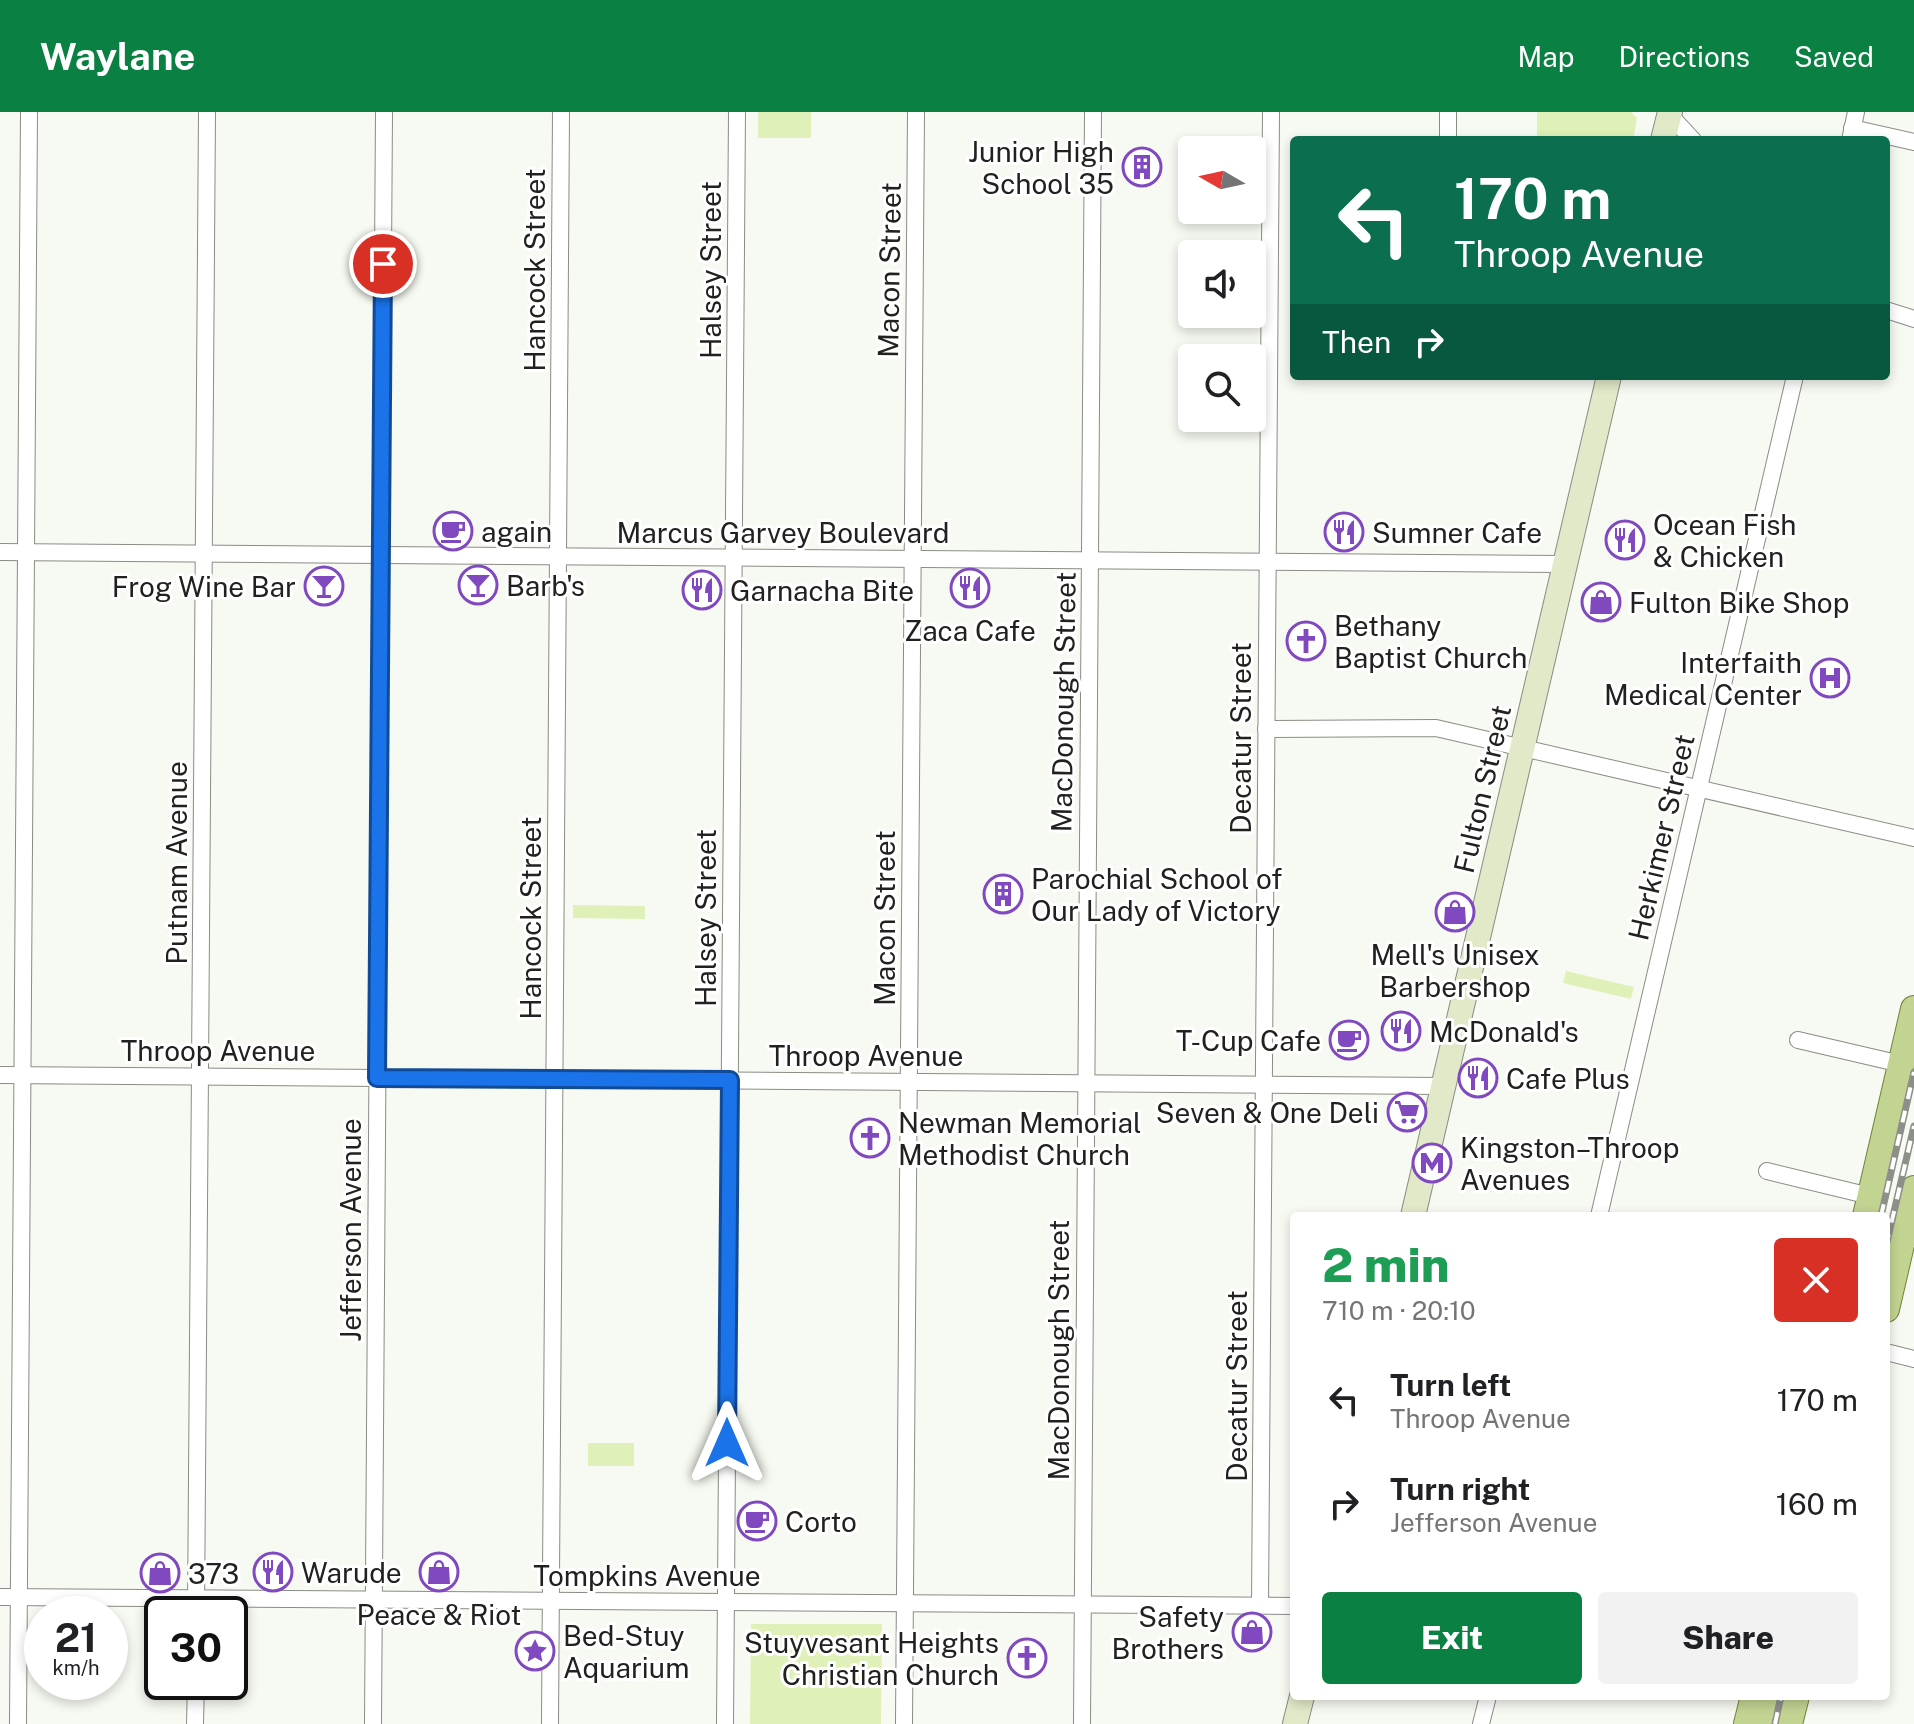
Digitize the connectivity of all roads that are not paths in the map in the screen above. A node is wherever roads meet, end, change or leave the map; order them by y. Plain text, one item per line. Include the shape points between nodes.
1 (29, 112) edge
2 (207, 112) edge
3 (384, 112) edge
4 (561, 112) edge
5 (737, 112) edge
6 (916, 112) edge
7 (1093, 112) edge
8 (1271, 112) edge
9 (1448, 112) edge
10 (1669, 113) edge
11 (1853, 127) edge
12 (1448, 136) edge
13 (1664, 136) edge
14 (1689, 136) edge
15 (1890, 136) edge
16 (1890, 136) edge
17 (1914, 142) edge
18 (1890, 311) edge
19 (1914, 319) edge
20 (1608, 380) edge
21 (1794, 380) edge
22 (0, 552) edge
23 (26, 553) junction
24 (204, 554) junction
25 (380, 555) junction
26 (558, 556) junction
27 (733, 558) junction
28 (912, 558) junction
29 (1091, 559) junction
30 (1267, 563) junction
31 (1565, 564) junction
32 (1266, 729) junction
33 (1522, 748) junction
34 (1698, 790) junction
35 (1914, 838) edge
36 (1914, 1009) edge
37 (1798, 1040) dead end
38 (1901, 1064) junction
39 (0, 1075) edge
40 (23, 1075) junction
41 (200, 1076) junction
42 (377, 1078) junction
43 (554, 1079) junction
44 (730, 1080) junction
45 (909, 1082) junction
46 (1086, 1083) junction
47 (1264, 1084) junction
48 (1444, 1086) junction
49 (1767, 1171) dead end
50 (1914, 1189) edge
51 (1868, 1206) edge
52 (1414, 1212) edge
53 (1600, 1212) edge
54 (1890, 1292) edge
55 (1890, 1353) edge
56 (1914, 1359) edge
57 (196, 1596) edge
58 (0, 1597) edge
59 (19, 1597) junction
60 (373, 1599) junction
61 (551, 1600) junction
62 (727, 1602) junction
63 (144, 1603) edge
64 (904, 1603) junction
65 (1082, 1603) junction
66 (248, 1604) edge
67 (1260, 1605) junction
68 (1290, 1606) edge
69 (196, 1700) edge
70 (1301, 1700) edge
71 (1487, 1700) edge
72 (1753, 1700) edge
73 (1774, 1700) edge
74 (1795, 1700) edge
75 (18, 1724) edge
76 (195, 1724) edge
77 (373, 1724) edge
78 (550, 1724) edge
79 (725, 1724) edge
80 (904, 1724) edge
81 (1082, 1724) edge
82 (1295, 1724) edge
83 (1481, 1724) edge
84 (1747, 1724) edge
85 (1769, 1724) edge
86 (1789, 1724) edge

1 - 23 street
2 - 24 street, Putnam Avenue
3 - 25 street, Jefferson Avenue
4 - 26 street, Hancock Street
5 - 27 street, Halsey Street
6 - 28 street, Macon Street
7 - 29 street, MacDonough Street
8 - 30 street, Decatur Street
9 - 12 street
10 - 13 main road
10 - 14 street
11 - 15 street
16 - 17 street
18 - 19 street
20 - 31 main road, Fulton Street
21 - 34 street, Herkimer Street
22 - 23 street, Marcus Garvey Boulevard
23 - 24 street, Marcus Garvey Boulevard
23 - 40 street
24 - 25 street, Marcus Garvey Boulevard
24 - 41 street, Putnam Avenue
25 - 26 street, Marcus Garvey Boulevard
25 - 42 street, Jefferson Avenue
26 - 27 street, Marcus Garvey Boulevard
26 - 43 street, Hancock Street
27 - 28 street, Marcus Garvey Boulevard
27 - 44 street, Halsey Street
28 - 29 street, Marcus Garvey Boulevard
28 - 45 street, Macon Street
29 - 30 street, Marcus Garvey Boulevard
29 - 46 street, MacDonough Street
30 - 31 street, Marcus Garvey Boulevard
30 - 32 street, Decatur Street
31 - 33 main road, Fulton Street
32 - 33 street via 1436,728
32 - 47 street, Decatur Street
33 - 34 street
33 - 48 main road, Fulton Street
34 - 35 street
34 - 53 street, Herkimer Street
36 - 38 main road
37 - 38 street
38 - 51 main road
39 - 40 street, Throop Avenue
40 - 41 street, Throop Avenue
40 - 59 street
41 - 42 street, Throop Avenue
41 - 57 street, Putnam Avenue
42 - 43 street, Throop Avenue
42 - 60 street, Jefferson Avenue
43 - 44 street, Throop Avenue
43 - 61 street, Hancock Street
44 - 45 street, Throop Avenue
44 - 62 street, Halsey Street
45 - 46 street, Throop Avenue
45 - 64 street, Macon Street
46 - 47 street, Throop Avenue
46 - 65 street, MacDonough Street
47 - 48 street, Throop Avenue
47 - 67 street, Decatur Street
48 - 52 main road, Fulton Street
49 - 51 street
50 - 54 main road
55 - 56 street
58 - 59 street, Tompkins Avenue
59 - 63 street, Tompkins Avenue
59 - 75 street
60 - 61 street, Tompkins Avenue
60 - 66 street, Tompkins Avenue
60 - 77 street, Jefferson Avenue
61 - 62 street, Tompkins Avenue
61 - 78 street, Hancock Street
62 - 64 street, Tompkins Avenue
62 - 79 street, Halsey Street
64 - 65 street, Tompkins Avenue
64 - 80 street, Macon Street
65 - 67 street, Tompkins Avenue
65 - 81 street, MacDonough Street
67 - 68 street, Tompkins Avenue
69 - 76 street
70 - 82 main road
71 - 83 street
72 - 84 main road
73 - 85 main road
74 - 86 main road

